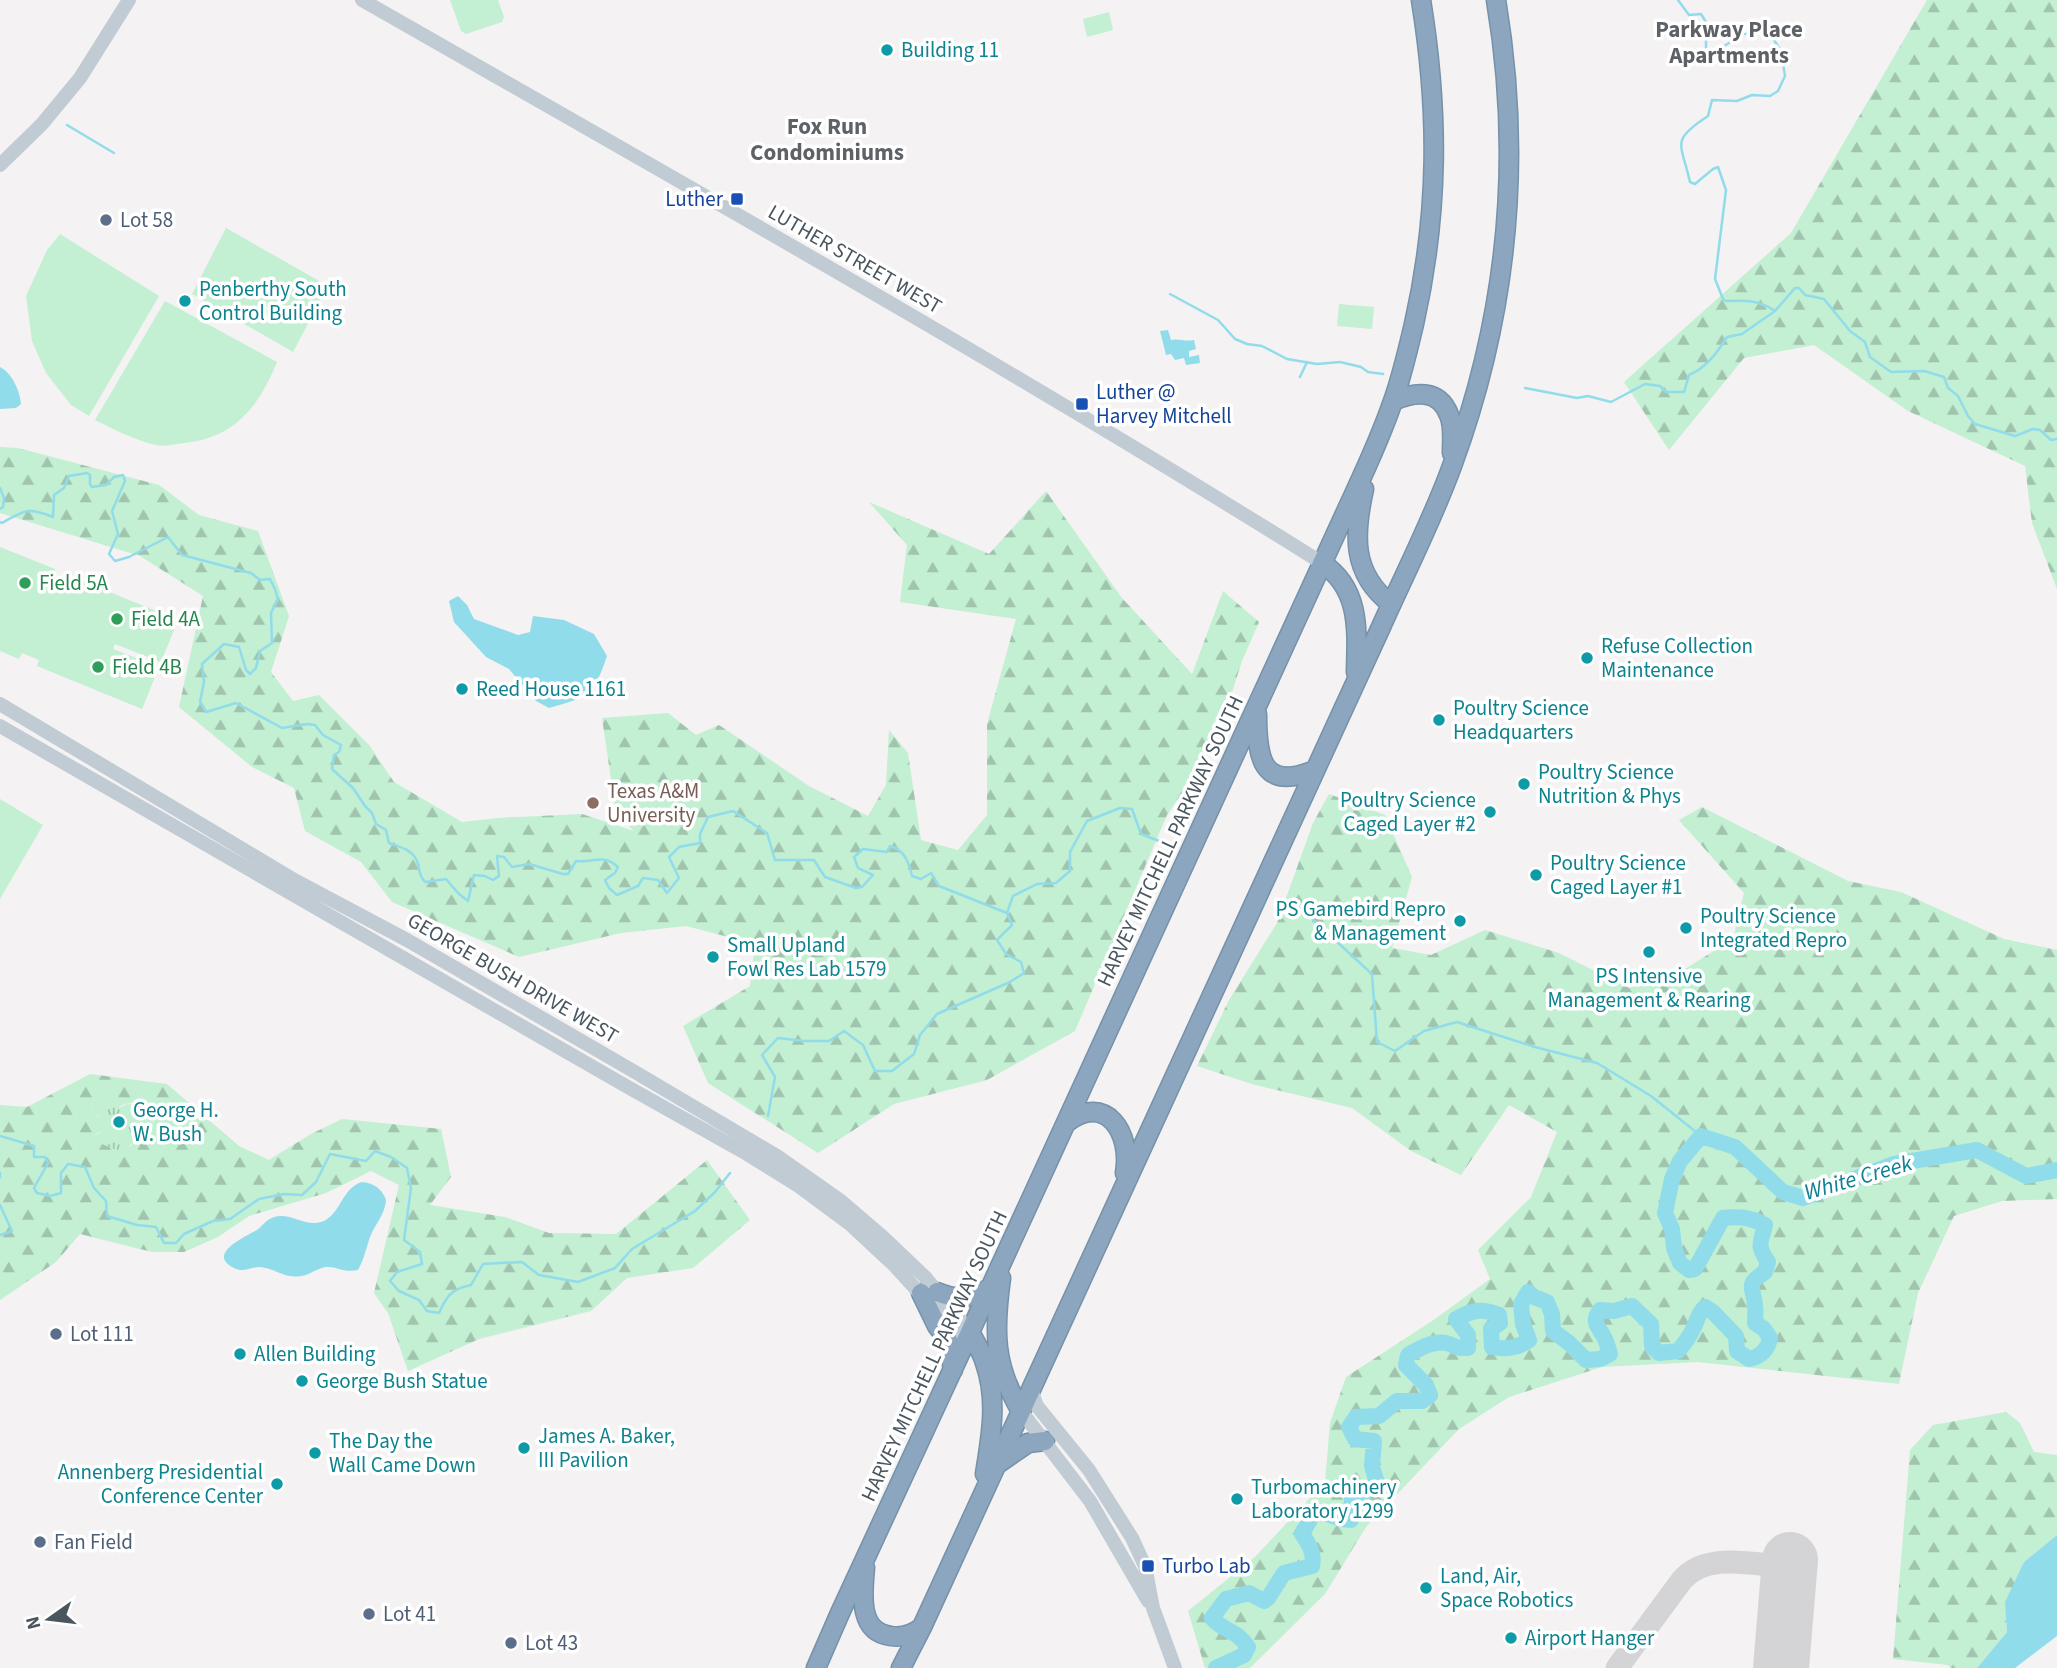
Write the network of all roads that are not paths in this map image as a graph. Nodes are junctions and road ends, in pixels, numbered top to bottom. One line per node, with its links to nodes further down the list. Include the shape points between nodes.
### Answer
1 (129, 0): 5 (main road, via 80,78)
2 (362, 0): 9 (main road, LUTHER STREET WEST, via 1116,436)
3 (1421, 0): 6 (highway, HARVEY MITCHELL PARKWAY SOUTH, via 1433,99 1432,209 1426,267)
4 (1496, 0): 8 (highway, via 1508,97 1507,230 1487,353)
5 (0, 165)
6 (1393, 401): 7 (highway, HARVEY MITCHELL PARKWAY SOUTH); 8 (highway, via 1420,393 1443,404 1451,427)
7 (1370, 458): 9 (highway, HARVEY MITCHELL PARKWAY SOUTH); 10 (highway, via 1356,535 1369,581)
8 (1452, 467): 10 (highway)
9 (1322, 563): 11 (highway, via 1338,576 1353,608); 13 (highway, HARVEY MITCHELL PARKWAY SOUTH)
10 (1391, 604): 11 (highway)
11 (1356, 679): 15 (highway)
12 (0, 704): 20 (main road, GEORGE BUSH DRIVE WEST, via 296,881 407,940 758,1144 869,1223 925,1277)
13 (1256, 707): 15 (highway, via 1258,750 1268,769 1285,777); 16 (highway, HARVEY MITCHELL PARKWAY SOUTH)
14 (0, 726): 20 (main road, GEORGE BUSH DRIVE WEST, via 747,1154 843,1219)
15 (1315, 770): 17 (highway)
16 (1066, 1123): 17 (highway, via 1093,1113 1120,1127 1128,1158); 18 (highway, HARVEY MITCHELL PARKWAY SOUTH)
17 (1122, 1191): 23 (highway)
18 (1003, 1260): 19 (highway, HARVEY MITCHELL PARKWAY SOUTH); 24 (highway, via 998,1355)
19 (990, 1288): 20 (highway, via 964,1298); 21 (highway, HARVEY MITCHELL PARKWAY SOUTH)
20 (929, 1293): 21 (main road, GEORGE BUSH DRIVE WEST); 22 (highway, via 937,1326 948,1340)
21 (967, 1340): 22 (highway, HARVEY MITCHELL PARKWAY SOUTH); 27 (highway, via 985,1360 992,1389 993,1421)
22 (953, 1370): 28 (highway, HARVEY MITCHELL PARKWAY SOUTH)
23 (1031, 1390): 24 (highway); 29 (main road, via 1037,1406 1089,1469 1132,1538 1145,1566)
24 (1021, 1411): 25 (main road); 26 (highway)
25 (1045, 1441): 26 (highway, via 1028,1443); 29 (main road, via 1090,1501)
26 (996, 1465): 27 (highway)
27 (982, 1495): 30 (highway)
28 (865, 1560): 30 (highway, via 863,1605 872,1627 895,1637); 31 (highway, HARVEY MITCHELL PARKWAY SOUTH)
29 (1153, 1608): 33 (main road)
30 (922, 1627): 32 (highway)
31 (816, 1668)
32 (901, 1668)
33 (1175, 1668)

